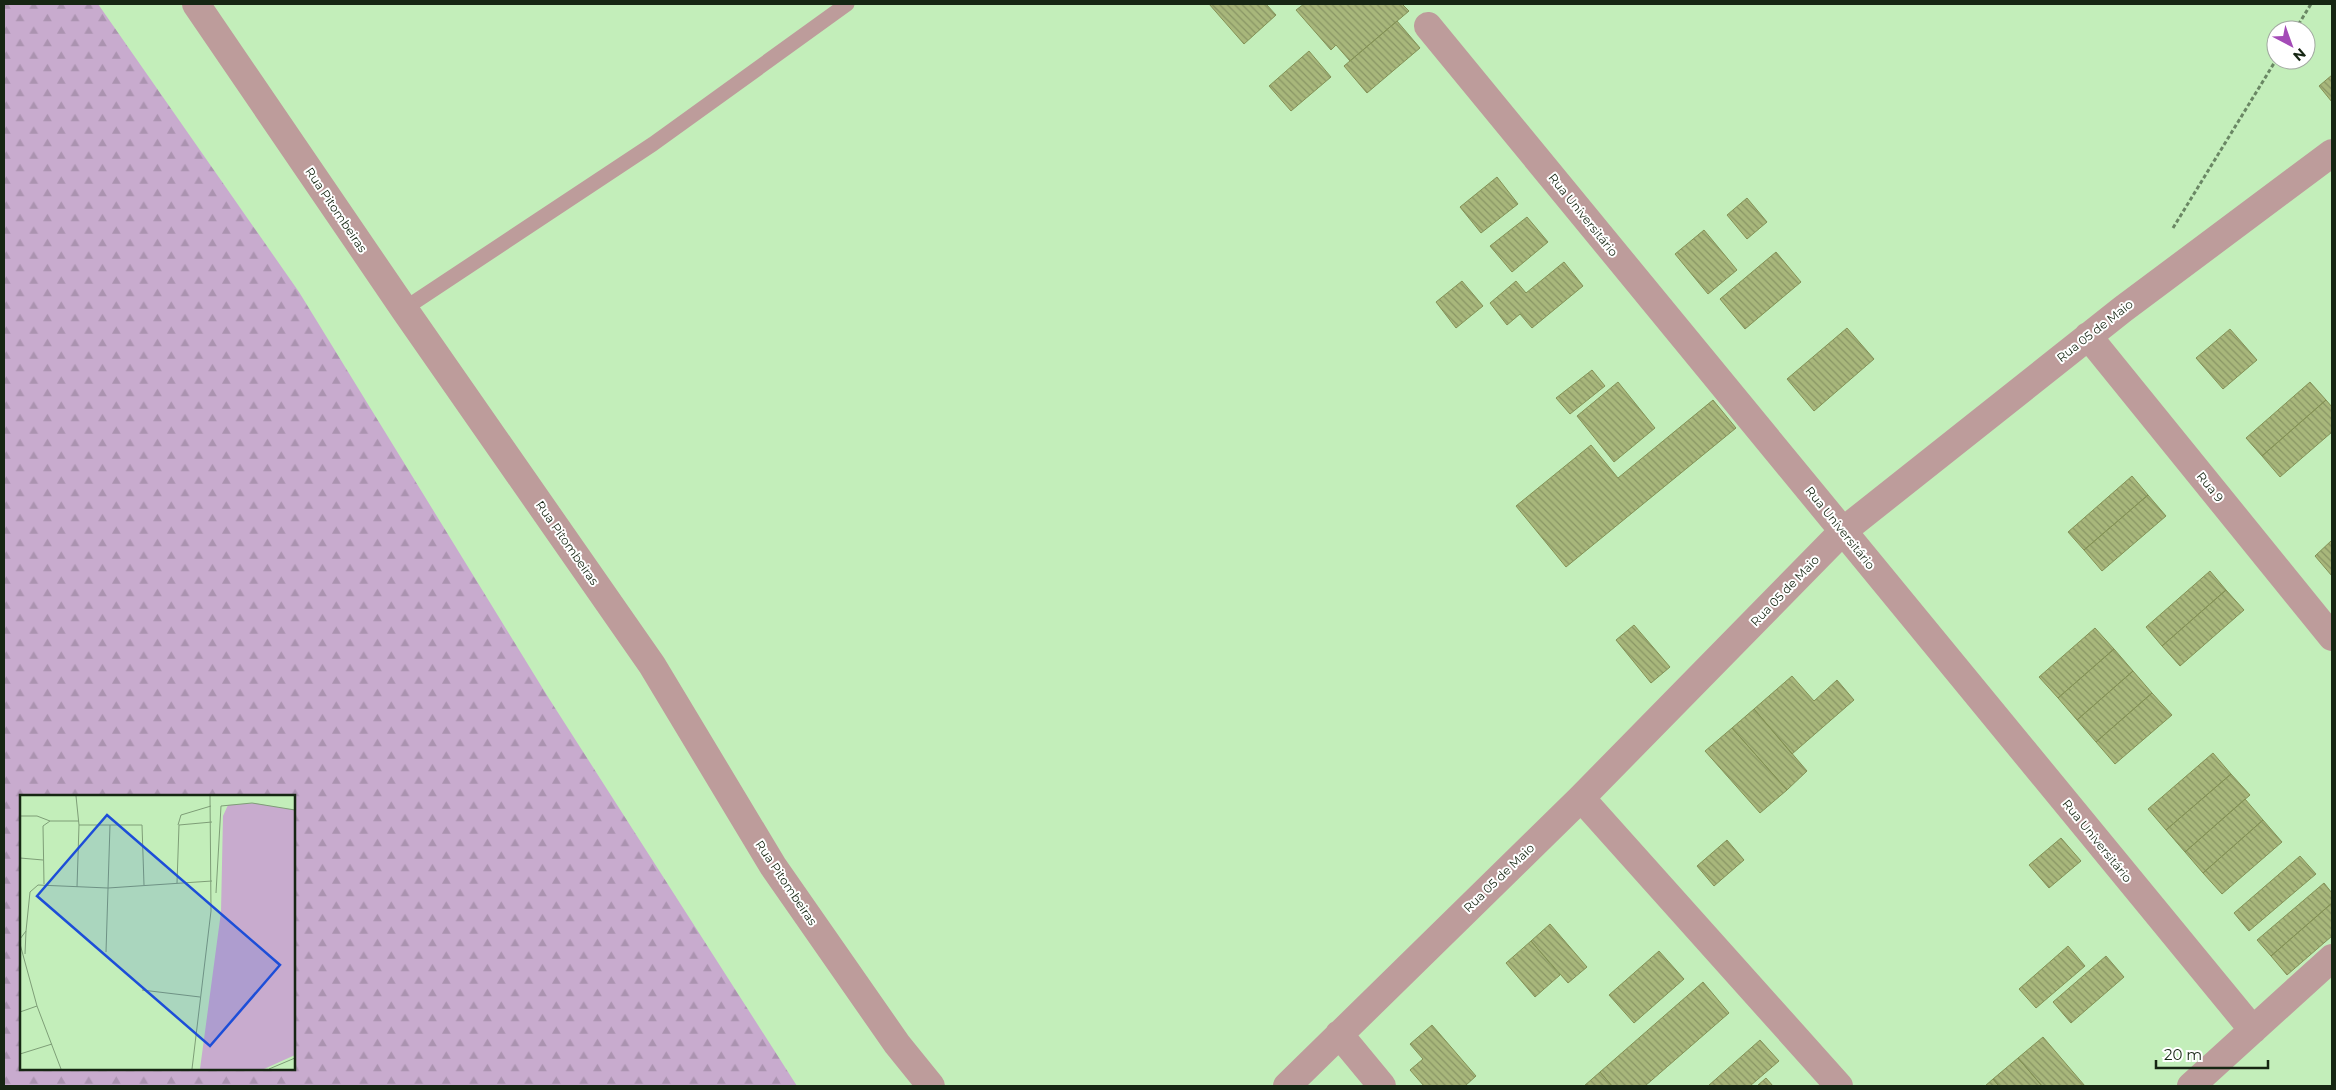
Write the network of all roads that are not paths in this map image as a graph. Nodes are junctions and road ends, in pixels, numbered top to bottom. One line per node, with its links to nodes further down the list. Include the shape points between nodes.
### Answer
1 (196, 4): 5 (street, Rua Pitombeiras)
2 (847, 4): 5 (lane, via 653,144)
3 (1428, 26): 7 (street, Rua Universitário)
4 (2332, 152): 6 (street, Rua 05 de Maio)
5 (404, 309): 13 (street, Rua Pitombeiras, via 652,665 773,866 897,1044)
6 (2088, 336): 7 (street, Rua 05 de Maio); 8 (street, Rua 9)
7 (1843, 531): 9 (street, Rua 05 de Maio); 11 (street, Rua Universitário)
8 (2332, 638)
9 (1581, 798): 12 (street, Rua 05 de Maio); 16 (street)
10 (2332, 958): 11 (street)
11 (2253, 1030): 17 (street)
12 (1339, 1034): 14 (street, Rua 05 de Maio); 15 (street)
13 (931, 1086)
14 (1287, 1086)
15 (1382, 1086)
16 (1839, 1086)
17 (2191, 1086)

